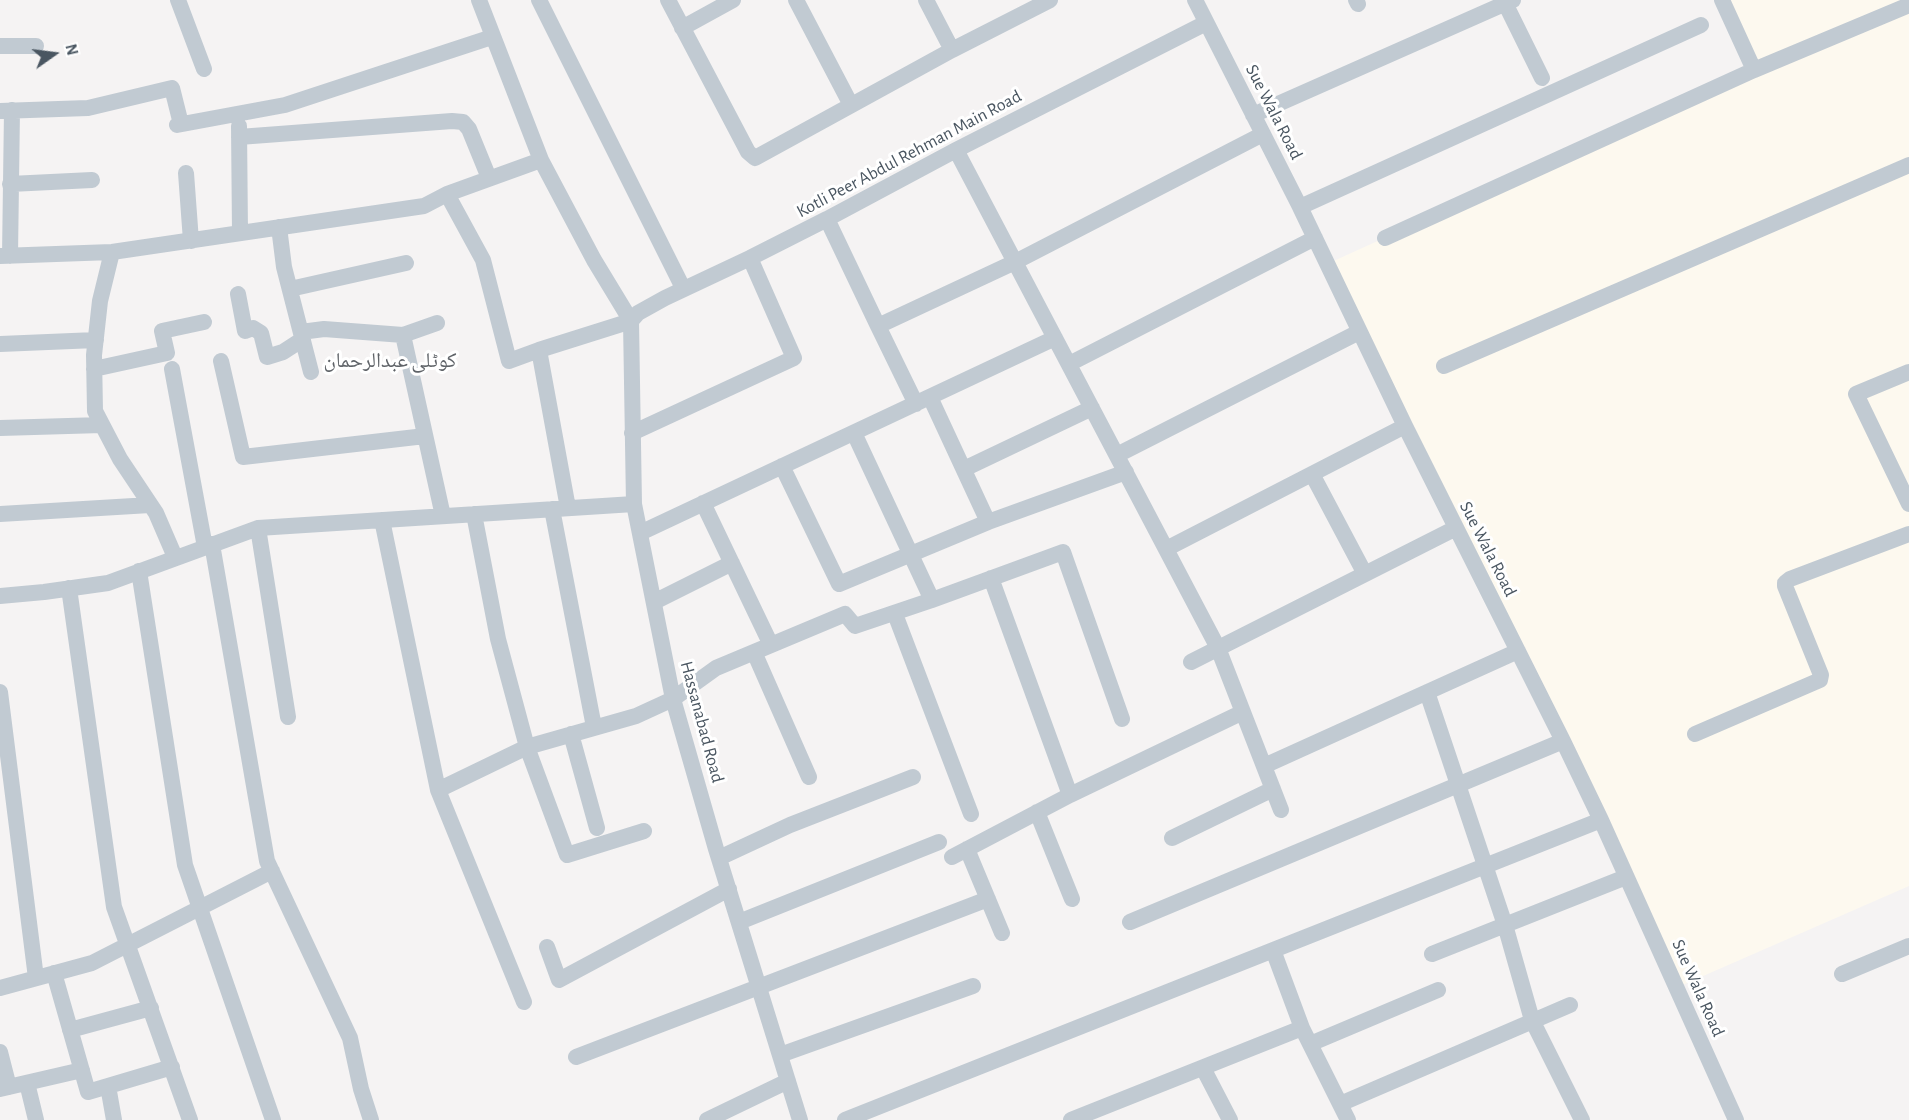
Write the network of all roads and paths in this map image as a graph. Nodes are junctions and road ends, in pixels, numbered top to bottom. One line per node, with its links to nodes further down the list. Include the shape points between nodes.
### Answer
1 (178, 0): 20 (street)
2 (479, 0): 16 (street)
3 (539, 0): 49 (street)
4 (668, 0): 15 (street)
5 (733, 0): 15 (street)
6 (796, 0): 23 (street)
7 (926, 0): 19 (street)
8 (1050, 0): 19 (street)
9 (1195, 0): 13 (street, Sue Wala Road)
10 (1722, 0): 21 (street)
11 (1509, 2): 22 (street); 26 (street)
12 (1908, 9): 21 (street)
13 (1206, 22): 26 (street, Sue Wala Road); 29 (street, Kotli Peer Abdul Rehman Main Road)
14 (1701, 25): 37 (street)
15 (682, 28): 23 (street, via 748,152 755,158)
16 (492, 37): 25 (street, via 285,105); 30 (street)
17 (0, 46): 18 (street)
18 (36, 46)
19 (952, 50): 23 (street)
20 (204, 69)
21 (1754, 70): 42 (street)
22 (1542, 78)
23 (851, 105)
24 (6, 111): 25 (street, via 88,108 172,88 179,125); 35 (street)
25 (239, 113): 28 (street)
26 (1253, 115): 27 (street, Sue Wala Road)
27 (1263, 134): 37 (street, Sue Wala Road); 47 (street)
28 (239, 136): 33 (street, via 463,122); 40 (street)
29 (956, 150): 38 (street, Kotli Peer Abdul Rehman Main Road); 47 (street)
30 (541, 160): 33 (street); 52 (street)
31 (1909, 165): 65 (street)
32 (186, 173): 43 (street)
33 (489, 178): 36 (street)
34 (92, 180): 35 (street)
35 (10, 184): 45 (street)
36 (447, 194): 39 (street, via 424,206); 62 (street, Kotli Peer Abdul Rehman Main Road, via 483,260 509,360)
37 (1300, 207): 41 (street, Sue Wala Road)
38 (827, 219): 46 (street, Kotli Peer Abdul Rehman Main Road); 55 (street)
39 (279, 227): 40 (street); 50 (street)
40 (240, 233): 43 (street)
41 (1315, 238): 56 (street, Sue Wala Road); 64 (street)
42 (1385, 238)
43 (191, 240): 44 (street)
44 (112, 252): 45 (street); 60 (street, via 100,301)
45 (5, 256)
46 (750, 258): 49 (street, Kotli Peer Abdul Rehman Main Road); 75 (street, via 794,358)
47 (1015, 262): 55 (street); 59 (street)
48 (406, 263): 50 (street)
49 (683, 288): 52 (street, Kotli Peer Abdul Rehman Main Road, via 638,313)
50 (290, 289): 57 (street)
51 (238, 294): 57 (street, via 245,331 253,328 261,333 267,357 283,352)
52 (631, 321): 62 (street, Kotli Peer Abdul Rehman Main Road); 75 (street, Hassanabad Road)
53 (204, 322): 66 (street, via 162,331 167,353)
54 (436, 323): 58 (street)
55 (878, 326): 70 (street)
56 (1359, 332): 73 (street, Sue Wala Road); 78 (street)
57 (302, 335): 58 (street, via 324,329); 68 (street)
58 (403, 335): 77 (street)
59 (1056, 338): 64 (street); 70 (street)
60 (96, 340): 61 (street); 66 (street)
61 (0, 344)
62 (539, 350): 87 (street)
63 (221, 361): 77 (street, via 243,457)
64 (1069, 364): 71 (street)
65 (1444, 366)
66 (94, 369): 72 (street, via 95,411)
67 (172, 369): 97 (street)
68 (311, 372)
69 (1909, 372): 85 (street, via 1856,394)
70 (923, 400): 76 (street); 80 (street)
71 (1092, 408): 78 (street); 80 (street)
72 (102, 425): 74 (street); 86 (street)
73 (1405, 426): 82 (street); 94 (street, Sue Wala Road)
74 (0, 428)
75 (632, 433): 84 (street, Hassanabad Road)
76 (854, 433): 79 (street); 99 (street)
77 (425, 436): 90 (street)
78 (1116, 454): 81 (street)
79 (782, 466): 83 (street); 99 (street, via 838,584)
80 (964, 469): 92 (street)
81 (1126, 472): 92 (street); 98 (street)
82 (1312, 474): 98 (street); 103 (street)
83 (703, 503): 95 (street); 101 (street)
84 (634, 504): 87 (street); 95 (street, Hassanabad Road)
85 (1909, 504)
86 (150, 505): 88 (street); 100 (street)
87 (560, 509): 89 (street); 121 (street)
88 (0, 514)
89 (474, 514): 90 (street); 125 (street, via 498,639)
90 (443, 516): 91 (street)
91 (382, 520): 93 (street); 131 (street)
92 (988, 522): 99 (street)
93 (258, 528): 97 (street); 119 (street)
94 (1456, 528): 103 (street); 112 (street, Sue Wala Road)
95 (640, 533): 108 (street, Hassanabad Road)
96 (1909, 534): 123 (street, via 1785,583 1820,680)
97 (209, 546): 100 (street); 143 (street, via 267,861)
98 (1166, 549): 111 (street)
99 (910, 554): 107 (street)
100 (175, 557): 102 (street)
101 (732, 563): 108 (street); 110 (street)
102 (140, 571): 105 (street, via 108,582); 148 (street, via 185,865)
103 (1365, 574): 111 (street)
104 (991, 578): 107 (street); 120 (street, via 1063,552); 132 (street)
105 (69, 588): 106 (street); 153 (street, via 114,907)
106 (0, 596)
107 (932, 600): 109 (street)
108 (654, 602): 117 (street, Hassanabad Road)
109 (895, 614): 110 (street, via 855,626 845,614); 135 (street)
110 (771, 645): 113 (street)
111 (1218, 648): 114 (street); 118 (street)
112 (1518, 651): 116 (street); 124 (street, Sue Wala Road)
113 (754, 652): 117 (street, via 716,668); 127 (street)
114 (1191, 662)
115 (0, 692): 160 (street)
116 (1427, 692): 126 (street); 129 (street)
117 (673, 699): 121 (street, via 636,716); 141 (street, Hassanabad Road)
118 (1243, 712): 126 (street); 132 (street)
119 (288, 717)
120 (1122, 719)
121 (594, 727): 122 (street)
122 (571, 734): 125 (street); 137 (street)
123 (1695, 734)
124 (1563, 741): 129 (street); 136 (street, Sue Wala Road)
125 (527, 747): 131 (street); 138 (street, via 567,855)
126 (1264, 766): 130 (street)
127 (809, 777)
128 (913, 777): 141 (street, via 790,825)
129 (1457, 786): 142 (street); 150 (street)
130 (1273, 789): 133 (street); 139 (street)
131 (438, 790): 165 (street)
132 (1070, 795): 134 (street)
133 (1281, 810)
134 (1037, 812): 146 (street, via 960,853); 147 (street)
135 (971, 814)
136 (1601, 820): 142 (street); 144 (street, Sue Wala Road)
137 (597, 828)
138 (644, 831)
139 (1172, 838)
140 (939, 842): 149 (street)
141 (719, 858): 145 (street, Hassanabad Road)
142 (1485, 866): 151 (street); 156 (street)
143 (272, 871): 148 (street); 187 (street, via 350,1038)
144 (1626, 877): 151 (street); 195 (street, Sue Wala Road)
145 (729, 889): 149 (street, Hassanabad Road); 155 (street, via 558,980)
146 (988, 899): 152 (street); 161 (street)
147 (1072, 899)
148 (200, 907): 153 (street); 186 (street)
149 (739, 922): 161 (street, Hassanabad Road)
150 (1130, 922)
151 (1505, 925): 157 (street); 168 (street)
152 (1002, 933)
153 (128, 943): 158 (street, via 92,963); 167 (street)
154 (1909, 946): 159 (street)
155 (547, 947)
156 (1273, 950): 169 (street); 190 (street)
157 (1432, 954)
158 (54, 973): 160 (street); 170 (street)
159 (1842, 974)
160 (36, 978): 163 (street)
161 (758, 985): 173 (street, Hassanabad Road); 174 (street)
162 (973, 986): 173 (street)
163 (0, 988)
164 (1438, 990): 171 (street)
165 (524, 1002)
166 (1570, 1005): 168 (street)
167 (151, 1008): 170 (street); 175 (street)
168 (1532, 1020): 182 (street); 194 (street)
169 (1302, 1028): 171 (street); 176 (street)
170 (70, 1030): 177 (street)
171 (1310, 1044): 182 (street)
172 (0, 1052): 181 (street)
173 (780, 1055): 178 (street, Hassanabad Road)
174 (576, 1057)
175 (172, 1067): 180 (street); 185 (street)
176 (1203, 1068): 191 (street); 192 (street)
177 (82, 1070): 179 (street); 180 (street, via 88,1092)
178 (788, 1082): 188 (street); 189 (street, Hassanabad Road)
179 (27, 1083): 181 (street); 183 (street)
180 (108, 1086): 184 (street)
181 (4, 1088)
182 (1340, 1104): 193 (street)
183 (36, 1120)
184 (114, 1120)
185 (190, 1120)
186 (273, 1120)
187 (371, 1120)
188 (707, 1120)
189 (800, 1120)
190 (845, 1120)
191 (1071, 1120)
192 (1230, 1120)
193 (1348, 1120)
194 (1582, 1120)
195 (1736, 1120)

